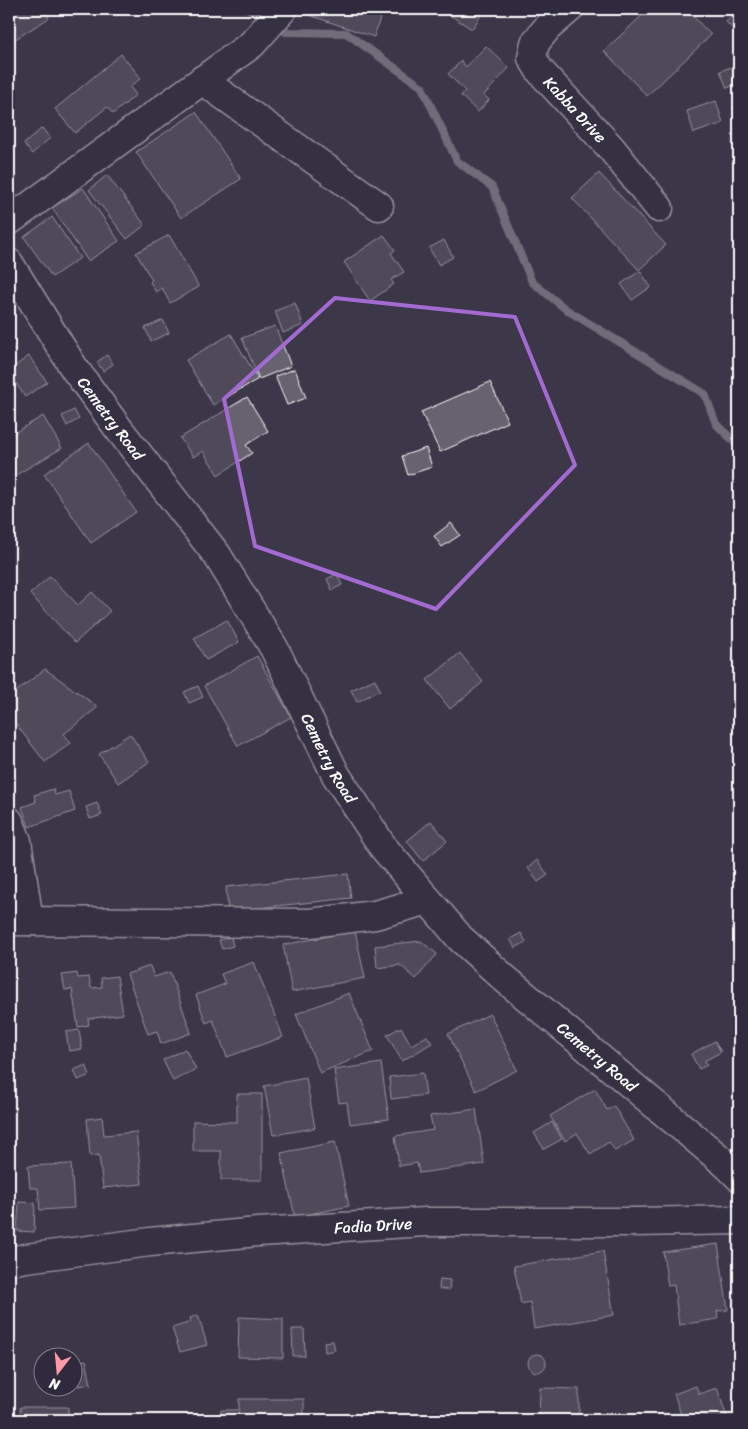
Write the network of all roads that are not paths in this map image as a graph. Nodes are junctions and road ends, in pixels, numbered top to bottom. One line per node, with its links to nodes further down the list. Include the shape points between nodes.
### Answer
1 (569, 9): 5 (street, Kabba Drive, via 535,43 532,58)
2 (280, 11): 3 (street, via 252,44)
3 (202, 80): 4 (street); 6 (street)
4 (379, 206)
5 (659, 208)
6 (9, 221)
7 (9, 262): 9 (street, Cemetry Road, via 74,368 217,555 274,648 336,775 383,847)
8 (9, 821): 10 (street, via 17,841)
9 (428, 900): 10 (street, via 374,915 310,923); 11 (street, Cemetry Road, via 460,938 504,978)
10 (19, 921)
11 (739, 1177)
12 (739, 1220): 13 (street, Fadia Drive, via 426,1222 169,1240)
13 (9, 1261)

